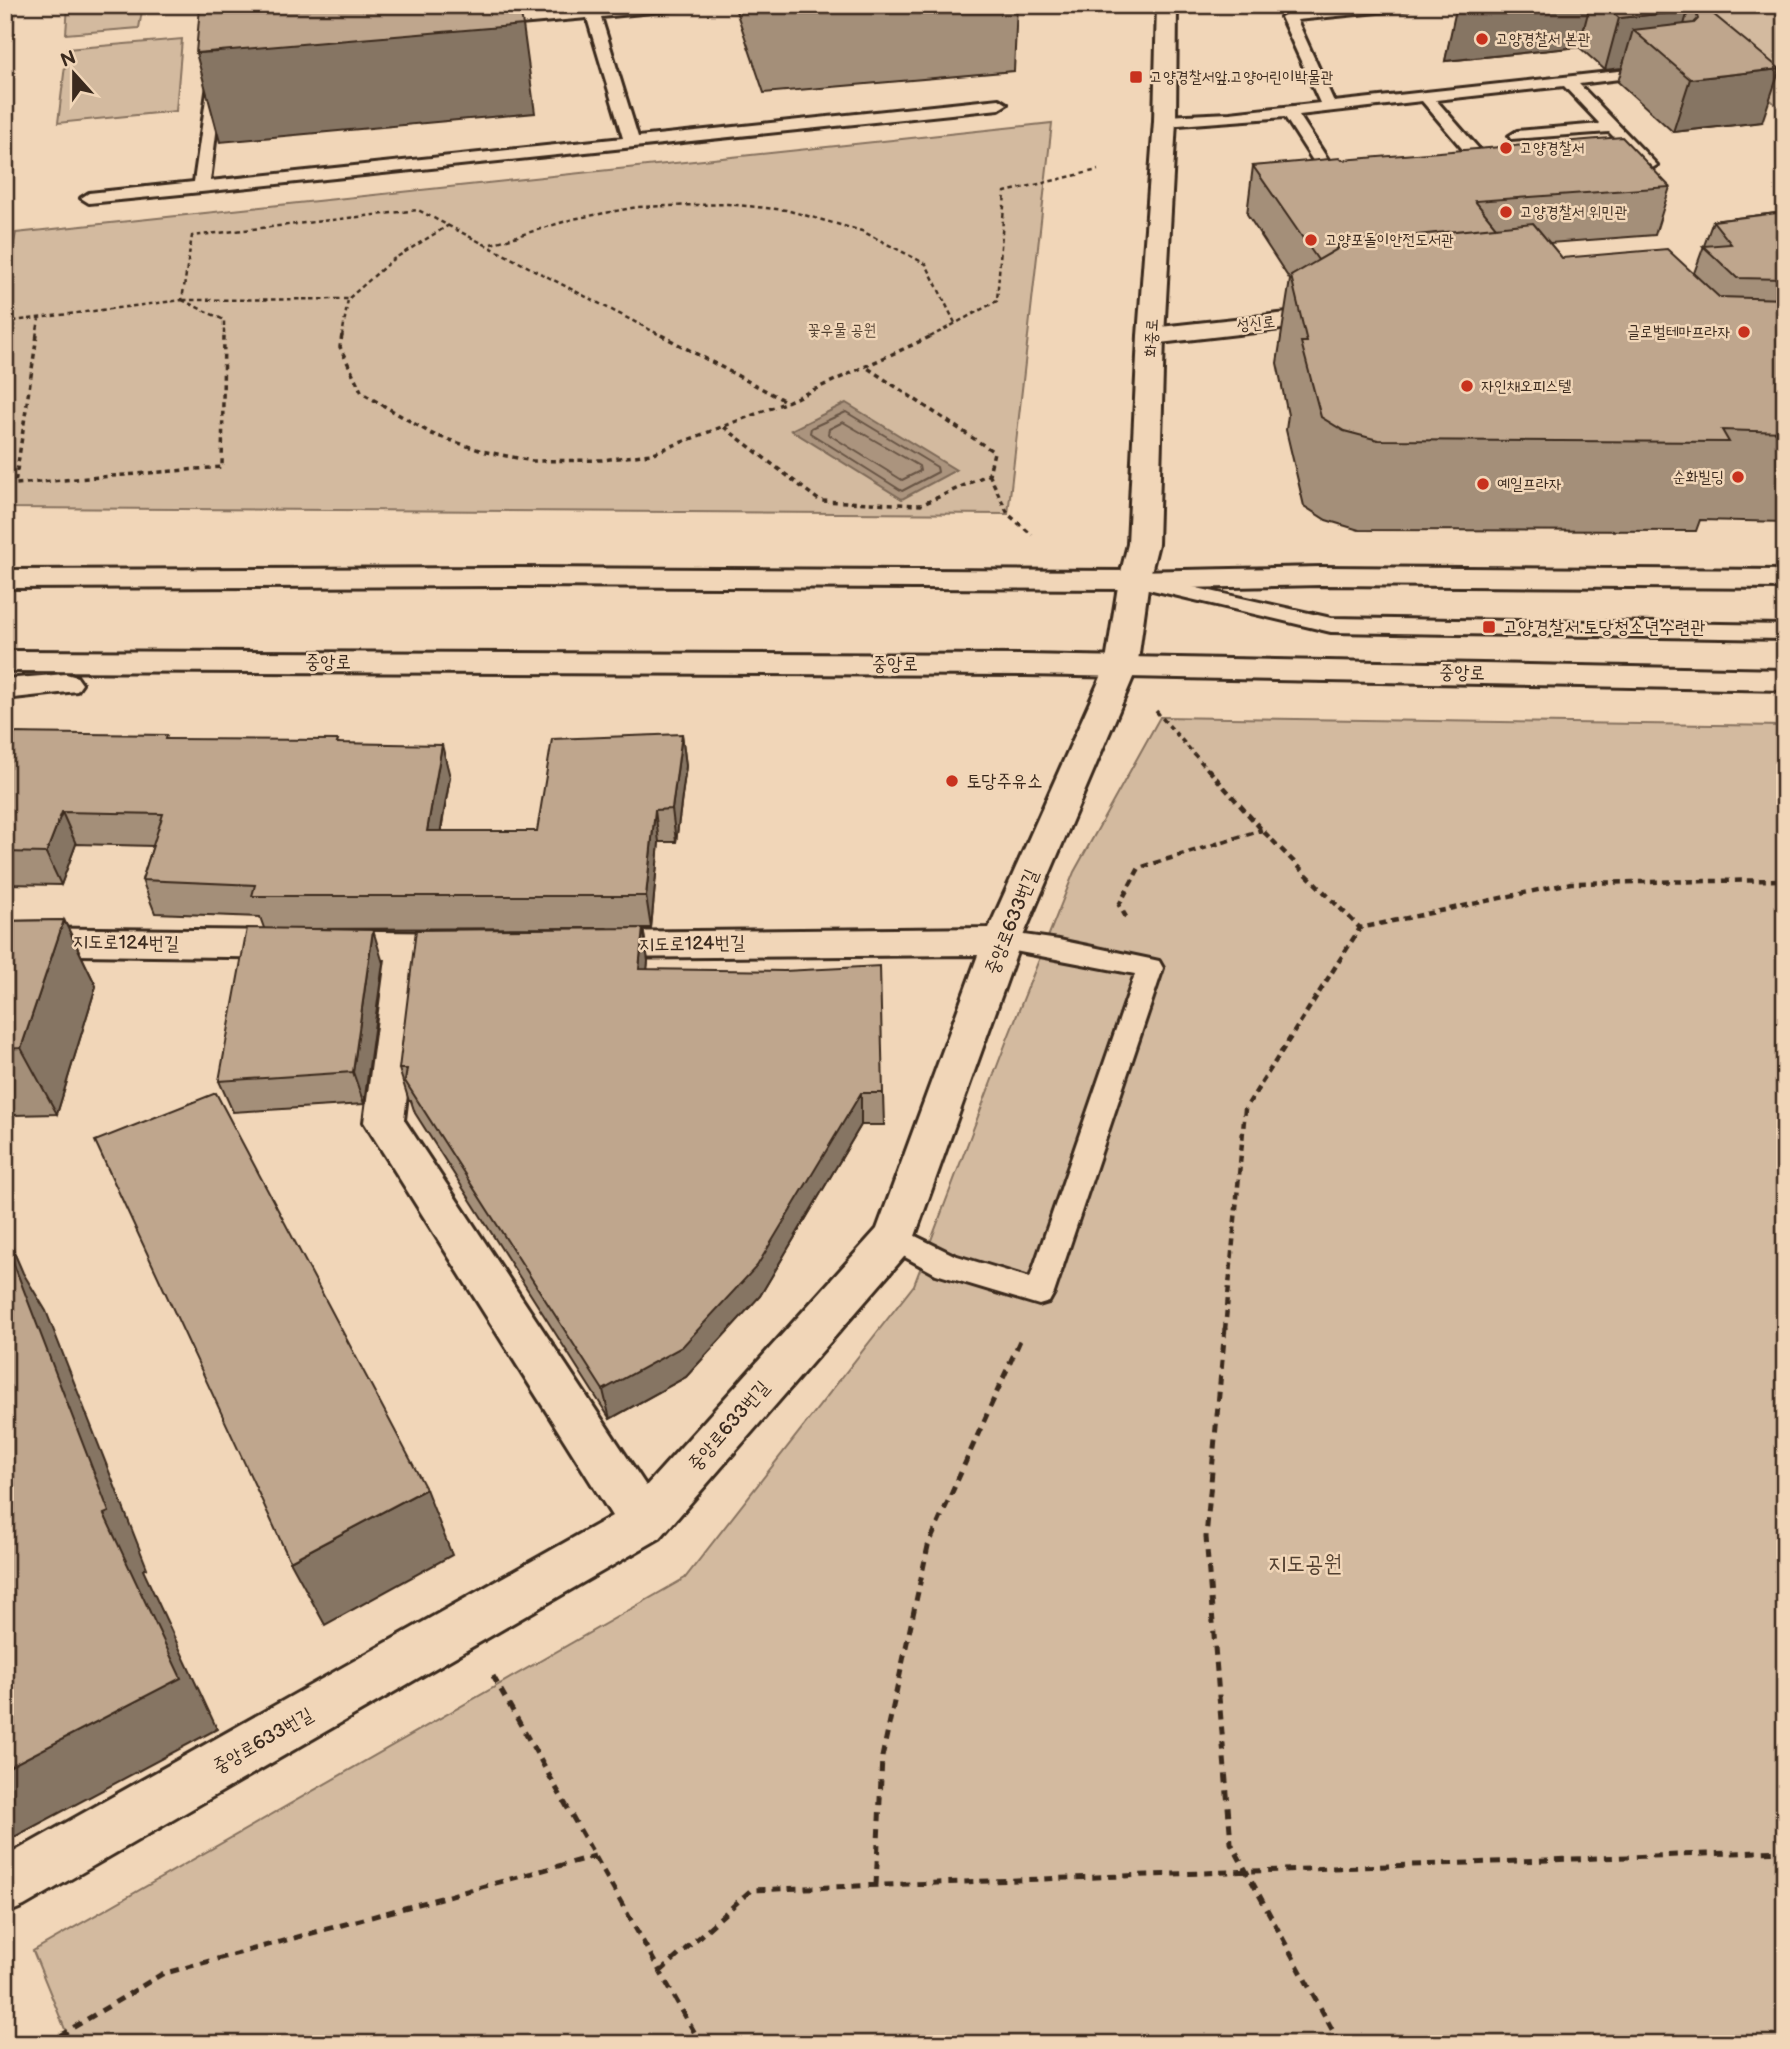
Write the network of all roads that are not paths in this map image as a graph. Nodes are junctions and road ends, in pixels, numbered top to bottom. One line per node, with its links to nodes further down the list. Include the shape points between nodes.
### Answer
1 (684, 5): 4 (lane)
2 (1167, 5): 13 (main road, 화중로)
3 (1408, 5): 11 (lane, via 1288,17)
4 (592, 10): 5 (lane); 16 (lane)
5 (468, 25)
6 (217, 60): 19 (lane, via 222,86)
7 (1672, 69): 8 (lane)
8 (1568, 81): 9 (lane); 14 (lane)
9 (1425, 96): 11 (lane); 18 (lane, via 1496,178)
10 (999, 104): 16 (lane)
11 (1329, 107): 12 (lane)
12 (1289, 111): 13 (lane); 20 (lane, via 1338,189)
13 (1166, 121): 23 (main road, 화중로)
14 (1613, 127): 15 (lane); 17 (lane, via 1649,165)
15 (1517, 136)
16 (632, 142): 19 (lane)
17 (1596, 169)
18 (1470, 180)
19 (201, 187): 21 (lane)
20 (1351, 188)
21 (89, 198)
22 (1354, 314): 23 (main road, 성신로)
23 (1152, 336): 28 (main road, 화중로, via 1143,544)
24 (5, 555): 25 (main road)
25 (513, 577): 26 (main road); 28 (main road)
26 (5, 579)
27 (1785, 579): 28 (main road, via 1321,576)
28 (1134, 580): 29 (lane, via 1331,625); 32 (main road, 화중로)
29 (1785, 632)
30 (5, 661): 31 (main road, 중앙로)
31 (350, 662): 32 (main road, 중앙로); 34 (main road)
32 (1121, 668): 33 (main road, 중앙로); 36 (main road, 중앙로633번길)
33 (1777, 679)
34 (5, 689)
35 (5, 941): 39 (main road, 지도로124번길)
36 (1002, 941): 38 (main road, 지도로124번길); 40 (main road, 중앙로633번길); 40 (lane, via 1150,968 1039,1293 946,1265)
37 (503, 946): 39 (main road, 지도로124번길)
38 (558, 946)
39 (406, 947): 41 (main road, via 384,1122)
40 (895, 1238): 41 (main road, 중앙로633번길)
41 (643, 1523): 42 (main road, 중앙로633번길)
42 (5, 1887)

